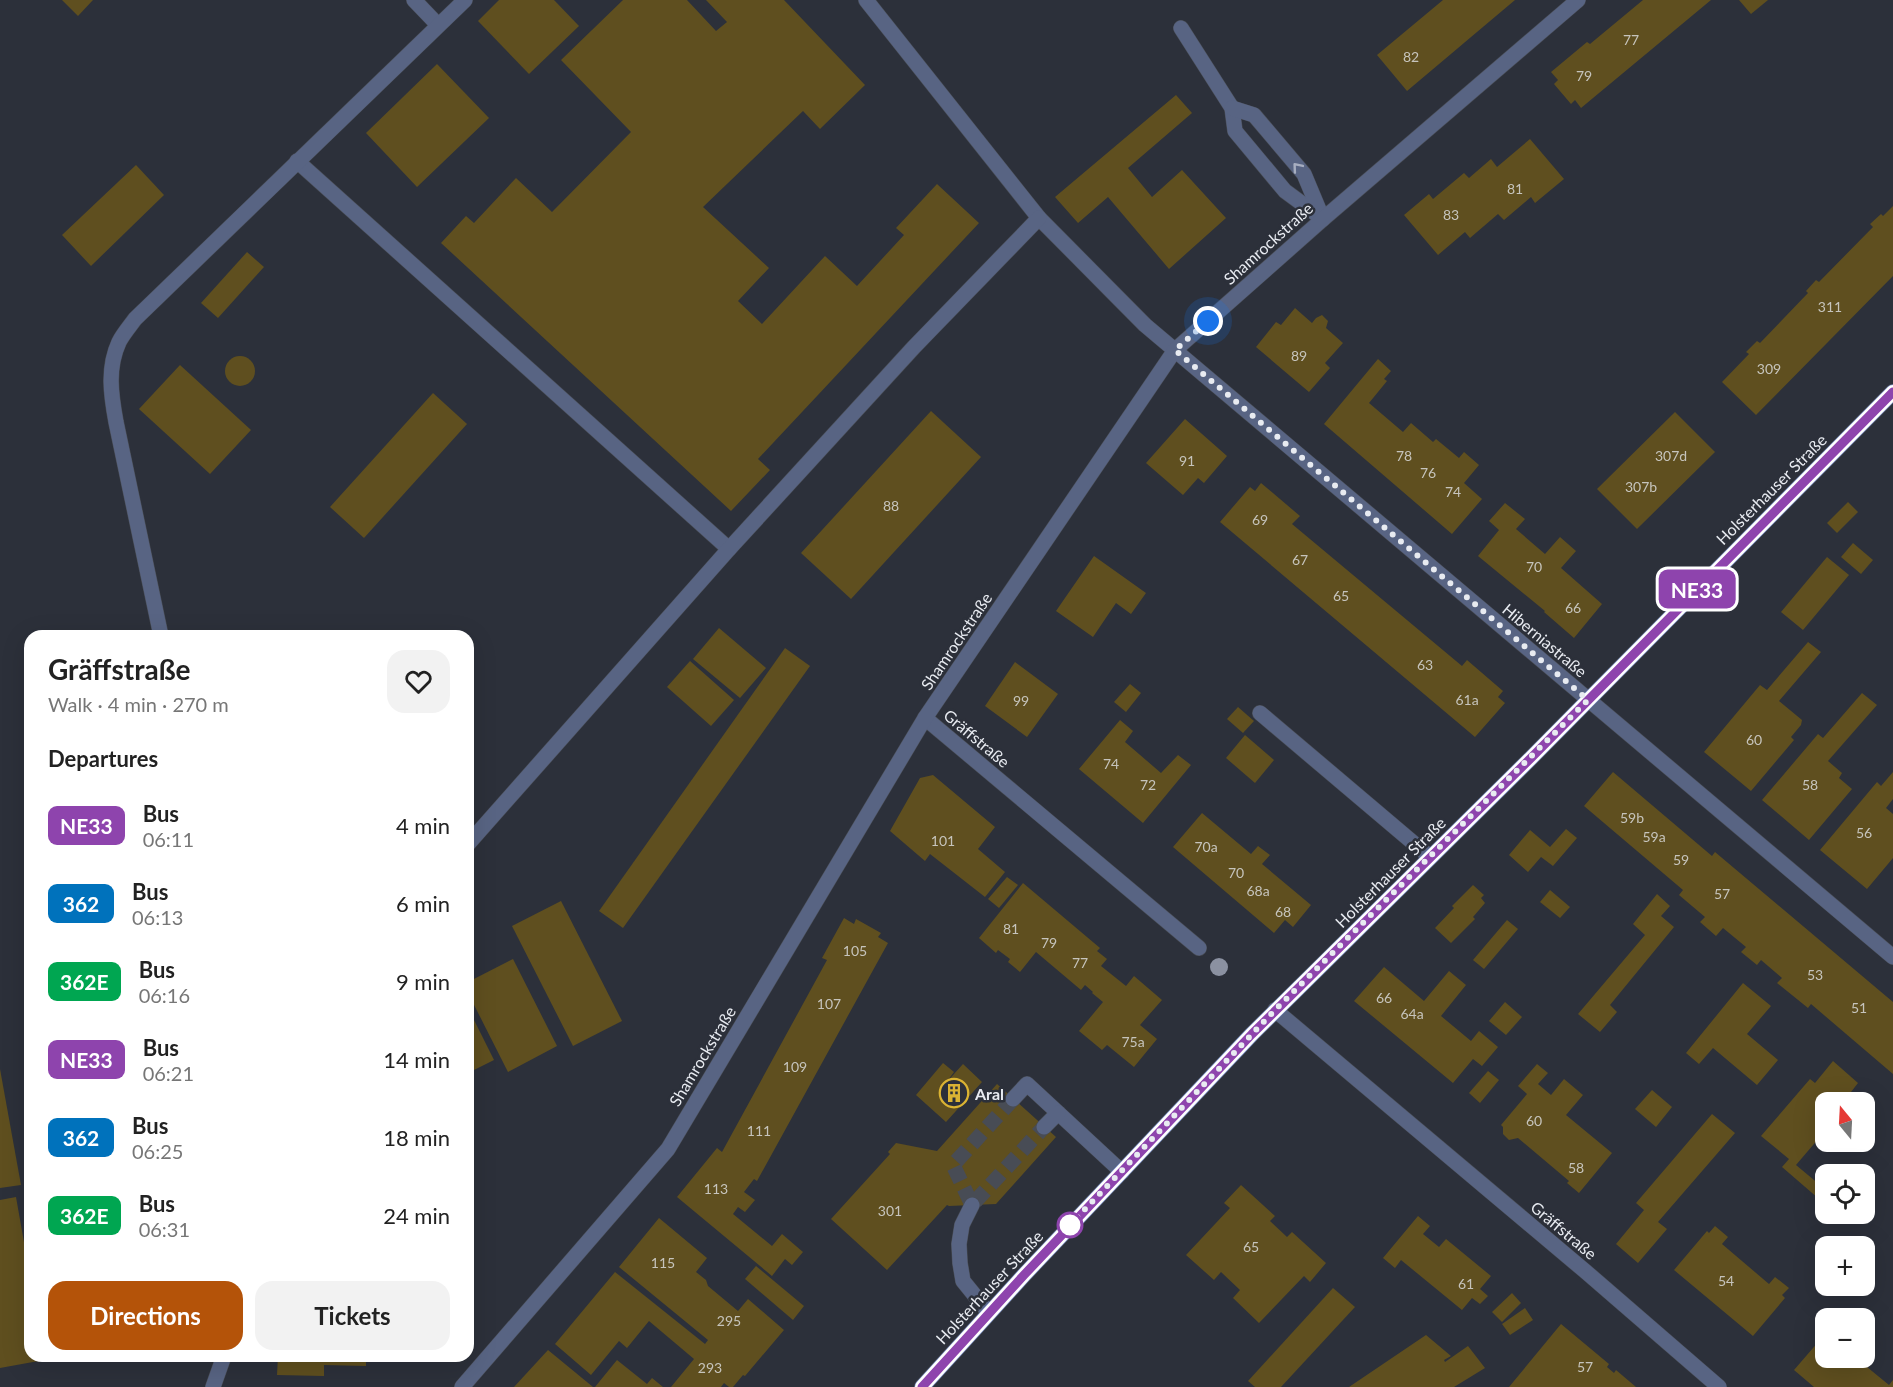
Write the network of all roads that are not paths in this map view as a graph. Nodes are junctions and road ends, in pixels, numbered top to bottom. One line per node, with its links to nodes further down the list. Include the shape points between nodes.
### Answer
1 (414, 0): 5 (street)
2 (465, 0): 5 (street)
3 (866, 0): 9 (street, Hiberniastraße)
4 (1578, 0): 10 (street, Shamrockstraße)
5 (438, 25): 8 (street)
6 (1181, 28): 7 (street)
7 (1232, 108): 10 (street, via 1235,131 1285,191); 10 (street, one-way to 7, via 1304,174 1254,115)
8 (297, 161): 13 (street); 14 (street, via 135,319 119,342 111,367 116,422)
9 (1039, 218): 11 (street, Hiberniastraße); 13 (street, via 914,347)
10 (1323, 219): 11 (street, Shamrockstraße)
11 (1175, 350): 15 (street, Hiberniastraße); 17 (street, Shamrockstraße)
12 (1893, 392): 15 (main road, Holsterhauser Straße)
13 (729, 549): 18 (street)
14 (160, 630)
15 (1588, 700): 19 (main road, Holsterhauser Straße); 21 (street, Hiberniastraße)
16 (1260, 713): 19 (street)
17 (925, 718): 20 (street, Gräffstraße); 31 (street, Shamrockstraße, via 668,1149)
18 (474, 837)
19 (1430, 857): 22 (main road, Holsterhauser Straße)
20 (1199, 948)
21 (1893, 957)
22 (1275, 1010): 26 (main road, Holsterhauser Straße); 33 (street, Gräffstraße)
23 (1013, 1099): 24 (street, via 1027,1084)
24 (1058, 1113): 25 (street); 26 (street)
25 (1044, 1127)
26 (1122, 1172): 28 (main road, Holsterhauser Straße)
27 (972, 1205): 28 (street, via 962,1225 960,1263 963,1281)
28 (988, 1313): 32 (main road, Holsterhauser Straße)
29 (222, 1362): 30 (street)
30 (213, 1387)
31 (462, 1387)
32 (922, 1387)
33 (1719, 1387)

